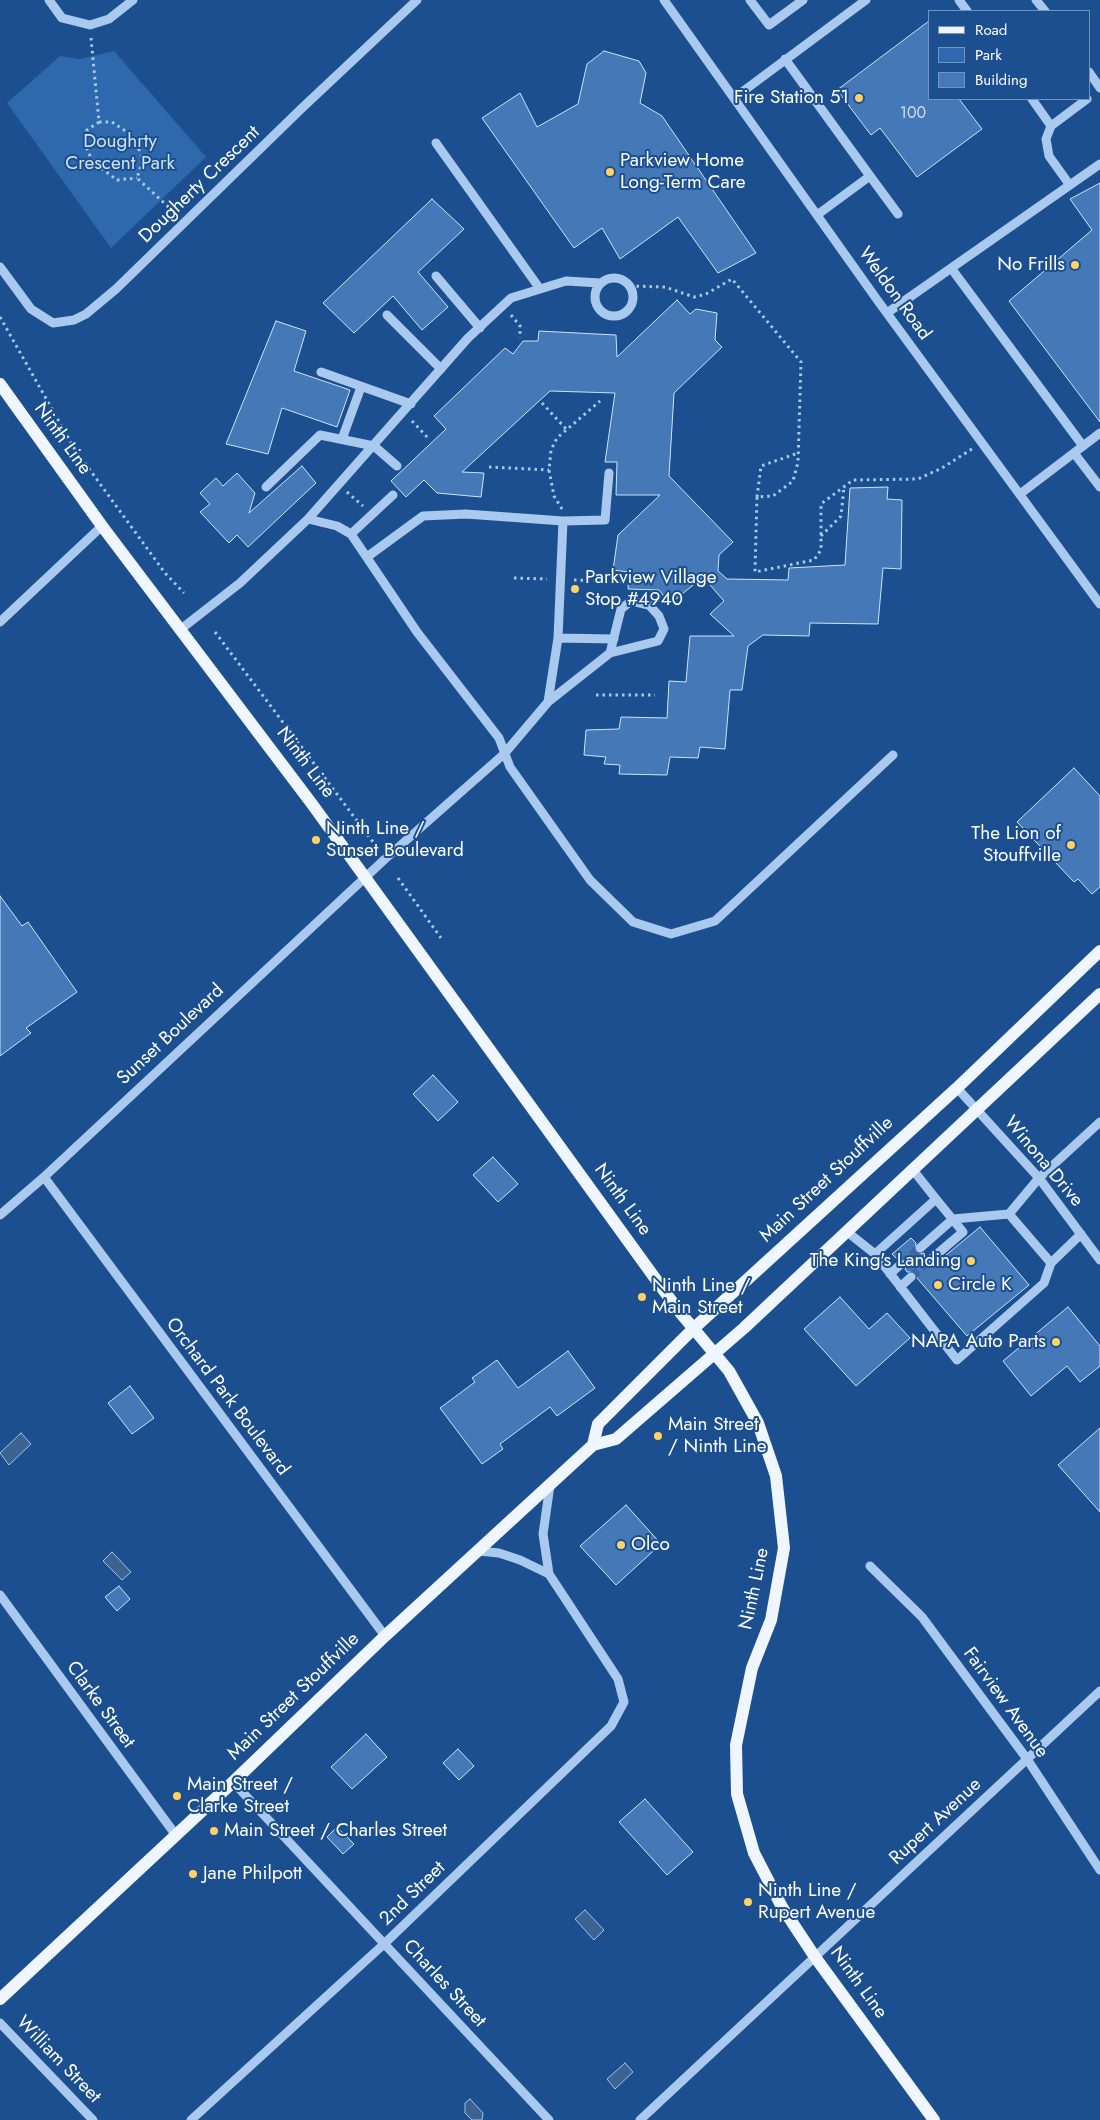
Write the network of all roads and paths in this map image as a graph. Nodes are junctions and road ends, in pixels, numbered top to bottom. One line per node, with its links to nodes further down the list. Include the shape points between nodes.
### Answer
1 (50, 0): 8 (street, via 62,18)
2 (133, 0): 8 (street, via 109,19)
3 (417, 0): 25 (street, Dougherty Crescent)
4 (664, 0): 13 (street, Weldon Road)
5 (750, 0): 6 (street, via 769,25)
6 (803, 0)
7 (866, 0): 9 (street)
8 (90, 25): 16 (path)
9 (785, 60): 13 (street); 20 (street)
10 (1090, 73): 11 (street)
11 (1100, 88): 12 (street)
12 (1090, 96)
13 (734, 98): 23 (street, Weldon Road)
14 (1033, 100): 17 (street)
15 (1085, 100): 17 (street)
16 (99, 122): 21 (path, via 112,122 133,136 143,159); 21 (path, via 87,130 86,147 93,162 117,180)
17 (1052, 126): 22 (street, via 1046,139 1047,150)
18 (436, 142): 31 (street)
19 (1100, 164): 22 (street)
20 (870, 176): 23 (street); 24 (street)
21 (137, 178): 25 (path)
22 (1069, 184): 27 (street)
23 (817, 214): 33 (street, Weldon Road)
24 (898, 214)
25 (184, 222): 26 (street, Dougherty Crescent, via 116,289 74,320 53,323 31,310)
26 (0, 267)
27 (951, 268): 33 (street); 52 (street)
28 (436, 276): 36 (street)
29 (600, 283): 30 (street, via 618,278); 30 (street, via 594,301 607,316 626,313 633,302); 31 (street, via 566,281)
30 (630, 286): 53 (path, via 665,286 694,296 706,294 732,279 801,362)
31 (540, 289): 32 (street, via 511,298)
32 (503, 305): 36 (street); 37 (path, via 520,326)
33 (887, 313): 50 (street, Weldon Road)
34 (387, 315): 38 (street)
35 (0, 317): 73 (path, via 74,448 165,573)
36 (480, 328): 38 (street)
37 (520, 338)
38 (442, 369): 44 (street)
39 (321, 372): 41 (street)
40 (0, 384): 69 (main road, Ninth Line)
41 (361, 387): 44 (street); 49 (street)
42 (600, 401): 46 (path)
43 (542, 403): 46 (path)
44 (411, 404): 45 (street)
45 (404, 412): 48 (path); 51 (street)
46 (567, 430): 57 (path, via 557,438 551,450)
47 (1100, 433): 52 (street)
48 (429, 439)
49 (342, 440): 51 (street); 60 (street, via 320,435)
50 (982, 443): 61 (path, via 918,479 852,480); 63 (street, Weldon Road)
51 (374, 446): 55 (street); 59 (street)
52 (1083, 446): 54 (street)
53 (798, 453): 65 (path, via 793,480 772,496); 65 (path, via 761,466)
54 (1074, 453): 62 (street); 63 (street)
55 (396, 466)
56 (489, 467): 57 (path)
57 (549, 470): 68 (path, via 554,496 564,511)
58 (609, 473): 68 (street, via 605,520)
59 (339, 484): 66 (path); 67 (street)
60 (266, 487)
61 (844, 487): 71 (path, via 841,516); 71 (path, via 821,504)
62 (1100, 487)
63 (1020, 494): 74 (street, Weldon Road)
64 (392, 495): 66 (street)
65 (757, 497): 71 (path, via 754,572 814,560 820,550)
66 (373, 514): 70 (street)
67 (308, 519): 70 (street, via 337,526); 76 (street, via 240,583)
68 (563, 521): 72 (street, via 466,514 423,516); 78 (street)
69 (102, 526): 75 (street); 76 (main road, Ninth Line)
70 (351, 534): 72 (street)
71 (821, 536)
72 (367, 557): 84 (street, via 418,632 498,738)
73 (184, 593)
74 (1100, 604)
75 (0, 622)
76 (181, 629): 87 (main road, Ninth Line)
77 (215, 632): 86 (path)
78 (558, 638): 79 (street); 83 (street)
79 (614, 639): 80 (street); 80 (street, via 621,609 631,601 649,605 659,616 664,630 658,641)
80 (610, 653): 83 (street, Sunset Boulevard)
81 (596, 695): 82 (path)
82 (655, 695)
83 (548, 702): 84 (street, Sunset Boulevard)
84 (504, 754): 85 (street, via 590,880 633,922 671,934 715,921); 87 (street, Sunset Boulevard)
85 (893, 755)
86 (373, 842)
87 (365, 878): 96 (street, Sunset Boulevard); 113 (main road, Ninth Line)
88 (398, 878): 89 (path)
89 (441, 938)
90 (1100, 951): 92 (main road, Main Street Stouffville)
91 (1100, 994): 93 (main road, Main Street Stouffville)
92 (957, 1088): 93 (street, Winona Drive); 113 (main road, Main Street Stouffville)
93 (976, 1110): 95 (main road, Main Street Stouffville); 97 (street, Winona Drive)
94 (1100, 1122): 97 (street)
95 (912, 1170): 98 (street); 102 (main road, Main Street Stouffville)
96 (44, 1177): 99 (street, Sunset Boulevard); 121 (street, Orchard Park Boulevard)
97 (1040, 1178): 100 (street); 103 (street, Winona Drive)
98 (936, 1199): 101 (street); 105 (street)
99 (0, 1214)
100 (1010, 1214): 101 (street); 108 (street)
101 (953, 1219): 104 (street); 106 (street, via 963,1232)
102 (846, 1231): 105 (street); 114 (main road, Main Street Stouffville)
103 (1081, 1234): 107 (street, Winona Drive); 108 (street)
104 (920, 1248)
105 (875, 1254): 110 (street)
106 (930, 1260)
107 (1100, 1260)
108 (1051, 1263): 112 (street, via 1044,1283 957,1360)
109 (901, 1264): 110 (street)
110 (890, 1274): 112 (street)
111 (911, 1277): 112 (street)
112 (900, 1287)
113 (693, 1329): 114 (main road, Ninth Line); 115 (main road, Main Street Stouffville, via 598,1424)
114 (714, 1354): 115 (main road, Main Street Stouffville, via 616,1439); 128 (main road, Ninth Line, via 729,1371 758,1423 776,1476 784,1548 771,1620 752,1668 736,1745 737,1794 754,1853 782,1907)
115 (593, 1445): 116 (main road, Main Street Stouffville)
116 (550, 1485): 117 (main road, Main Street Stouffville); 119 (street, 2nd Street, via 543,1534)
117 (478, 1551): 119 (street, via 499,1553); 121 (main road, Main Street Stouffville)
118 (870, 1566): 123 (street, Fairview Avenue, via 922,1617)
119 (549, 1574): 127 (street, 2nd Street, via 618,1679 624,1702 611,1726)
120 (0, 1595): 125 (street, Clarke Street)
121 (385, 1636): 124 (main road, Main Street Stouffville)
122 (1100, 1691): 123 (street, Rupert Avenue)
123 (1027, 1759): 126 (street, Fairview Avenue); 128 (street, Rupert Avenue)
124 (233, 1782): 125 (main road, Main Street Stouffville); 127 (street, Charles Street)
125 (175, 1834): 129 (main road, Main Street Stouffville)
126 (1100, 1870)
127 (384, 1944): 132 (street, 2nd Street); 133 (street, Charles Street)
128 (815, 1957): 134 (street, Rupert Avenue); 135 (main road, Ninth Line)
129 (0, 1999)
130 (0, 2023): 131 (street, William Street)
131 (93, 2120)
132 (191, 2120)
133 (549, 2120)
134 (640, 2120)
135 (934, 2120)

